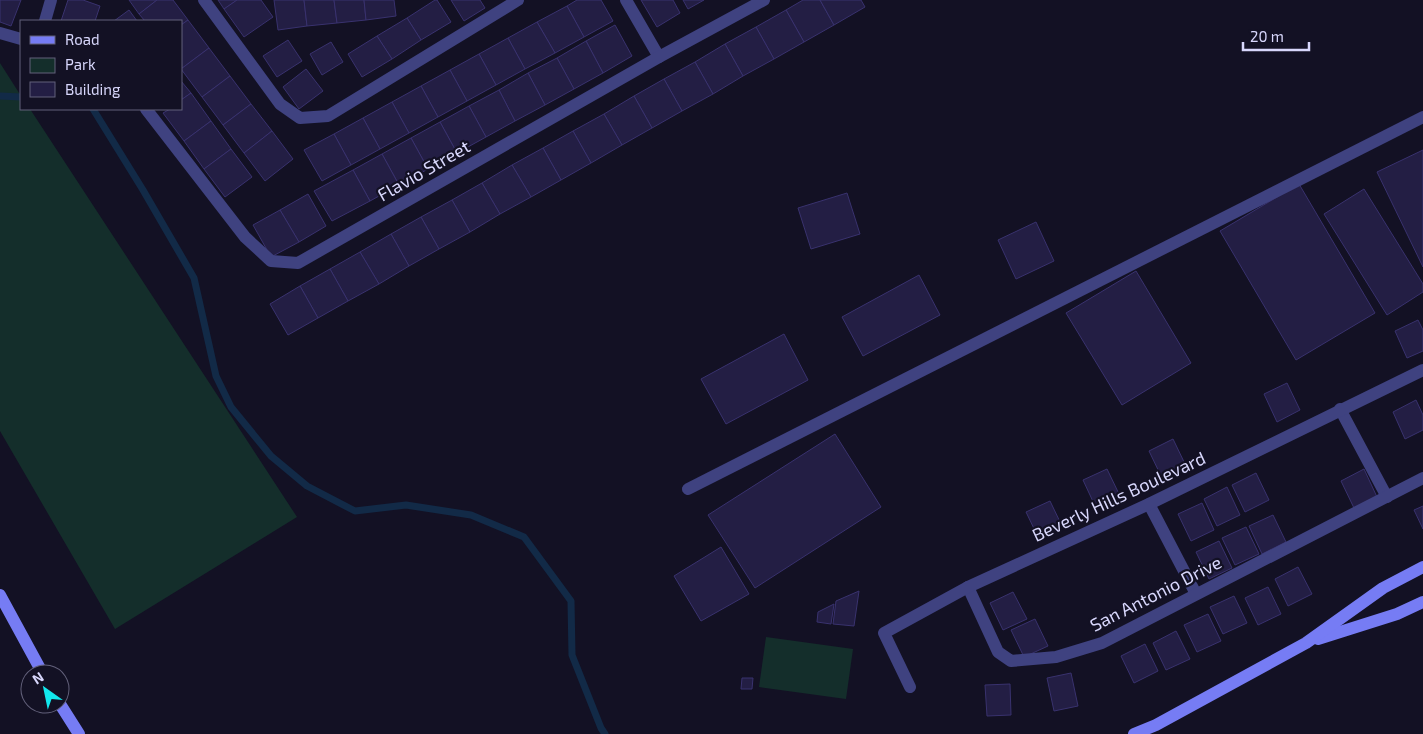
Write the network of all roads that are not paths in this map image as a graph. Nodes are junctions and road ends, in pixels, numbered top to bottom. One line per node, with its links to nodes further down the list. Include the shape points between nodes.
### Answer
1 (51, 0): 8 (street)
2 (204, 0): 6 (street, via 280,104 300,118 328,116)
3 (518, 0): 6 (street)
4 (626, 0): 11 (street)
5 (764, 0): 7 (street, Flavio Street)
6 (505, 3)
7 (750, 3): 11 (street, Flavio Street)
8 (45, 20)
9 (0, 32): 10 (street)
10 (20, 39)
11 (659, 57): 12 (street, Flavio Street, via 298,263 270,261 245,237)
12 (147, 110)
13 (1423, 117): 17 (street)
14 (1423, 370): 15 (street, Beverly Hills Boulevard)
15 (1340, 409): 18 (street); 19 (street, Beverly Hills Boulevard)
16 (1423, 478): 18 (street, San Antonio Drive)
17 (688, 489)
18 (1387, 497): 22 (street, San Antonio Drive)
19 (1149, 504): 21 (street, Beverly Hills Boulevard); 22 (street)
20 (1423, 567): 25 (main road, via 1383,588)
21 (968, 588): 22 (street, San Antonio Drive, via 998,652 1011,661 1056,657 1102,643); 27 (street, Beverly Hills Boulevard, via 884,633)
22 (1196, 594)
23 (0, 595): 26 (main road)
24 (1423, 602): 25 (main road, via 1397,614)
25 (1306, 643): 30 (main road)
26 (38, 664)
27 (910, 686)
28 (66, 714): 29 (main road)
29 (79, 734)
30 (1134, 734)

